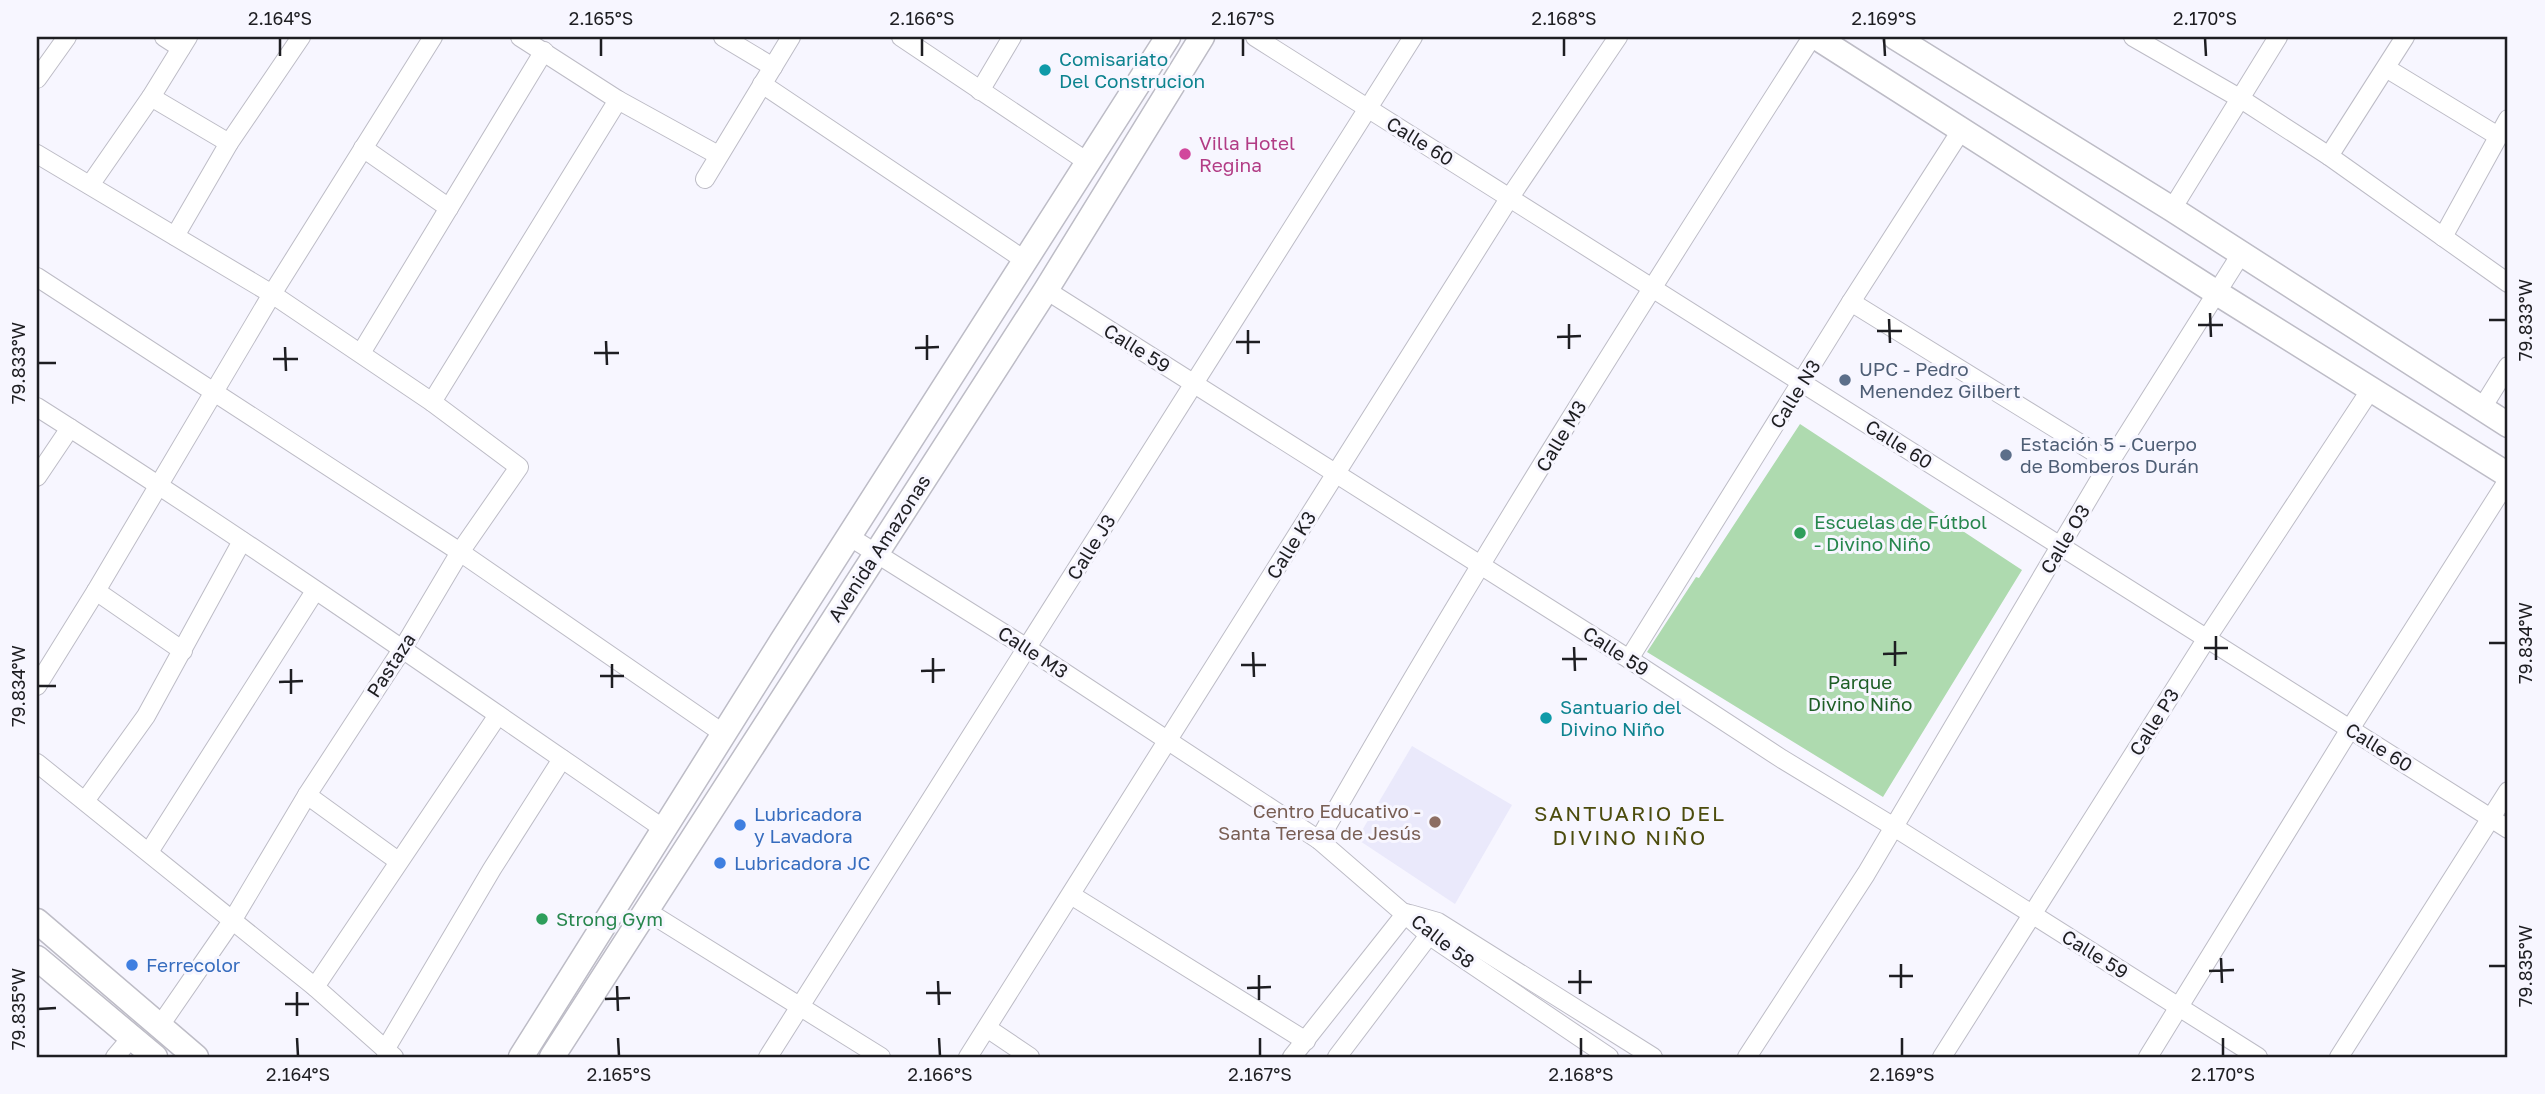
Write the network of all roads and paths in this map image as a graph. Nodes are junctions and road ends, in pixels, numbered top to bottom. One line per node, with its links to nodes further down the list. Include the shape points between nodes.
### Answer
1 (67, 37): 25 (street)
2 (164, 37): 20 (street)
3 (301, 37): 35 (street)
4 (433, 37): 36 (street)
5 (520, 37): 22 (street)
6 (723, 37): 23 (street)
7 (792, 37): 23 (street)
8 (1012, 37): 27 (street)
9 (1168, 37): 40 (street, Avenida Amazonas)
10 (1202, 37): 53 (street, Avenida Amazonas)
11 (1255, 37): 31 (street, Calle 60)
12 (1413, 37): 31 (street, Calle J3)
13 (1618, 37): 43 (street, Calle K3)
14 (1814, 37): 33 (street); 52 (street, Calle M3)
15 (1895, 37): 21 (street)
16 (2278, 37): 29 (street)
17 (2405, 37): 24 (street)
18 (2138, 38): 29 (street)
19 (907, 39): 27 (street)
20 (184, 42): 28 (street)
21 (1921, 44): 45 (street)
22 (544, 51): 30 (street); 44 (street)
23 (773, 67): 26 (street)
24 (2386, 68): 34 (street); 39 (street)
25 (39, 71)
26 (762, 83): 38 (street); 49 (street)
27 (980, 91): 40 (street)
28 (151, 97): 35 (street); 42 (street)
29 (2241, 99): 39 (street); 45 (street)
30 (618, 100): 38 (street); 63 (street)
31 (1368, 108): 43 (street, Calle 60); 60 (street, Calle J3)
32 (2508, 119): 34 (street)
33 (1962, 129): 54 (street); 56 (street, Calle N3)
34 (2498, 136): 47 (street)
35 (229, 143): 46 (street)
36 (363, 148): 44 (street); 55 (street)
37 (37, 154): 42 (street, Pastaza)
38 (718, 155): 41 (street)
39 (2329, 156): 47 (street)
40 (1088, 163): 49 (street, Avenida Amazonas)
41 (705, 179)
42 (90, 185): 46 (street, Pastaza)
43 (1510, 197): 52 (street, Calle 60); 69 (street, Calle K3)
44 (449, 208): 57 (street)
45 (2172, 209): 48 (street)
46 (175, 236): 55 (street, Pastaza)
47 (2443, 237): 51 (street)
48 (2241, 254): 54 (street, Calle O3); 65 (street)
49 (1026, 261): 73 (street, Avenida Amazonas)
50 (37, 277): 62 (street)
51 (2508, 283)
52 (1652, 287): 59 (street, Calle 60); 78 (street, Calle M3)
53 (1046, 290): 60 (street, Calle 59); 77 (street, Avenida Amazonas)
54 (2217, 293): 61 (street); 68 (street, Calle O3)
55 (272, 294): 57 (street, Pastaza); 62 (street)
56 (1851, 302): 59 (street, Calle N3); 68 (street)
57 (361, 353): 63 (street, Pastaza)
58 (2508, 366): 65 (street)
59 (1802, 383): 75 (street, Calle 60); 85 (street, Calle N3)
60 (1194, 384): 69 (street, Calle 59); 83 (street, Calle J3)
61 (2371, 389): 71 (street); 81 (street, Calle P3)
62 (214, 392): 72 (street); 76 (street)
63 (432, 402): 76 (street, Pastaza, via 519,467)
64 (37, 407): 67 (street)
65 (2482, 408): 66 (street)
66 (2508, 425)
67 (69, 428): 70 (street); 72 (street)
68 (2110, 462): 75 (street, Calle O3)
69 (1336, 474): 78 (street, Calle 59); 90 (street, Calle K3)
70 (37, 477)
71 (2508, 478): 88 (street)
72 (159, 485): 74 (street); 79 (street)
73 (850, 537): 77 (street, Calle M3); 89 (street, Avenida Amazonas)
74 (242, 541): 80 (street); 84 (street)
75 (2061, 546): 81 (street, Calle 60); 97 (street, Calle O3)
76 (460, 552): 82 (street, Pastaza); 89 (street)
77 (876, 554): 83 (street, Calle M3); 104 (street, Avenida Amazonas)
78 (1481, 566): 85 (street, Calle 59); 100 (street, Calle M3)
79 (96, 591): 84 (street); 86 (street)
80 (315, 591): 82 (street); 101 (street)
81 (2207, 638): 88 (street, Calle 60); 106 (street, Calle P3)
82 (403, 648): 87 (street); 94 (street, Pastaza)
83 (1027, 648): 90 (street, Calle M3); 112 (street, Calle J3)
84 (183, 651): 95 (street, via 146,716)
85 (1629, 659): 97 (street, Calle 59)
86 (37, 686)
87 (498, 715): 91 (street); 102 (street)
88 (2350, 729): 96 (street, Calle 60); 113 (street)
89 (724, 734): 98 (street, Avenida Amazonas)
90 (1168, 740): 100 (street, Calle M3); 103 (street, Calle K3)
91 (562, 759): 98 (street); 118 (street, via 492,869)
92 (37, 762): 95 (street)
93 (2508, 791): 96 (street)
94 (307, 794): 102 (street); 108 (street, Pastaza)
95 (85, 801): 101 (street)
96 (2491, 818): 99 (street, Calle 60); 136 (street)
97 (1894, 827): 106 (street, Calle 59); 132 (street, Calle O3)
98 (664, 829): 122 (street, Avenida Amazonas)
99 (2508, 829)
100 (1319, 840): 105 (street, Calle M3)
101 (149, 852): 108 (street)
102 (398, 861): 111 (street)
103 (1071, 895): 115 (street, Calle K3); 117 (street)
104 (645, 910): 112 (street); 123 (street, Avenida Amazonas)
105 (1406, 913): 109 (street, Calle 58); 117 (street)
106 (2033, 915): 113 (street, Calle 59); 133 (street, Calle P3)
107 (37, 921): 114 (street)
108 (232, 921): 111 (street); 114 (street, Pastaza)
109 (1434, 929): 129 (street); 130 (street, Calle 58); 131 (street, Calle 58)
110 (37, 958): 116 (street)
111 (316, 987): 118 (street)
112 (801, 1007): 124 (street, Calle J3); 125 (street)
113 (2180, 1008): 134 (street); 135 (street, Calle 59)
114 (159, 1027): 121 (street)
115 (987, 1028): 126 (street, Calle K3); 127 (street)
116 (131, 1038): 119 (street); 120 (street)
117 (1306, 1041): 128 (street)
118 (389, 1054)
119 (115, 1057)
120 (155, 1057)
121 (196, 1057)
122 (521, 1057)
123 (552, 1057)
124 (768, 1057)
125 (881, 1057)
126 (968, 1057)
127 (1030, 1057)
128 (1292, 1057)
129 (1337, 1057)
130 (1609, 1057)
131 (1653, 1057)
132 (1747, 1057)
133 (1942, 1057)
134 (2148, 1057)
135 (2258, 1057)
136 (2339, 1057)

